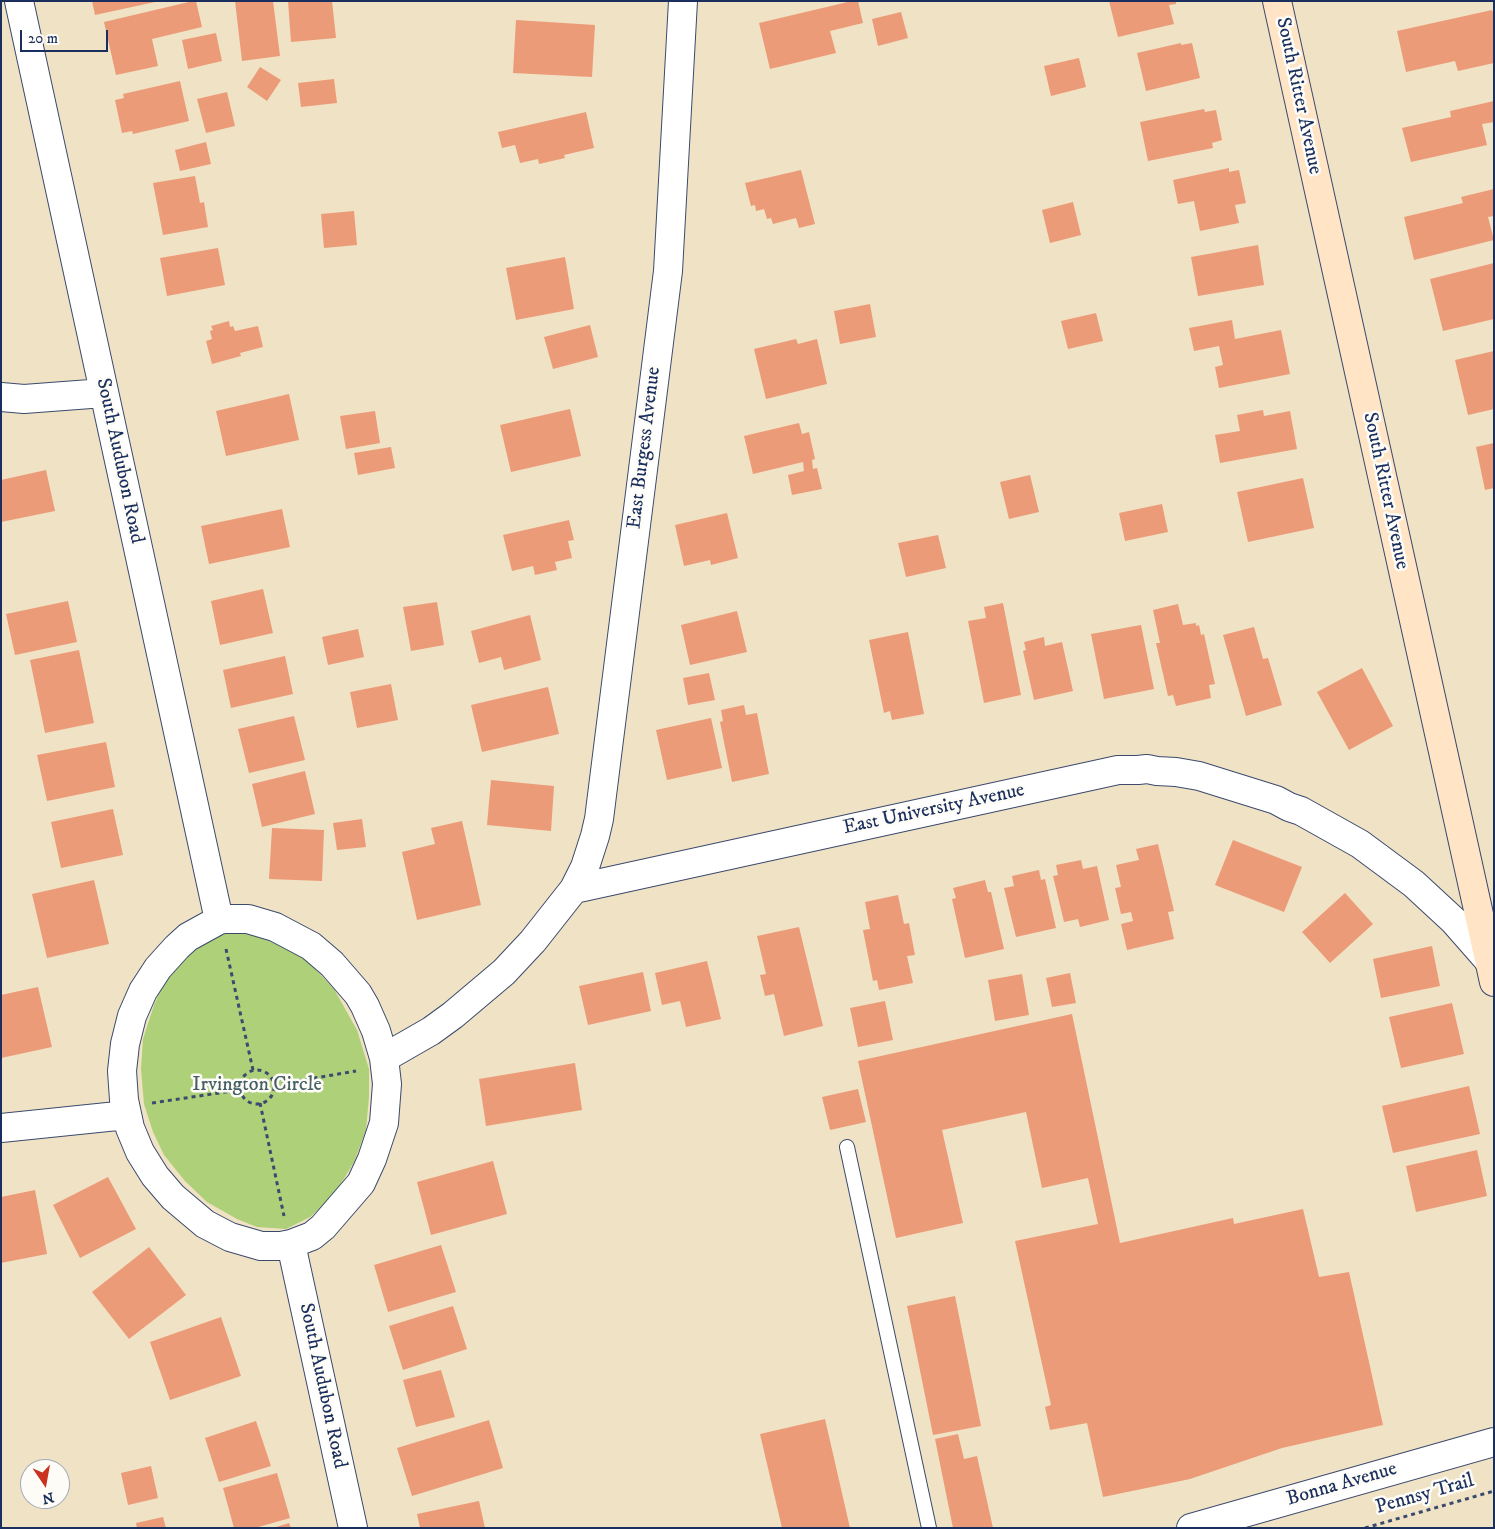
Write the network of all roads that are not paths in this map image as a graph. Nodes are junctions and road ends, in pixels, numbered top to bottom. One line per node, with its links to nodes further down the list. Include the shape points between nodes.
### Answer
1 (19, 1): 4 (street, South Audubon Road)
2 (683, 1): 6 (street, East Burgess Avenue, via 667,280 598,819 585,866)
3 (1277, 1): 8 (street, South Ritter Avenue)
4 (104, 394): 5 (street, via 24,399); 7 (street, South Audubon Road)
5 (1, 397)
6 (574, 889): 8 (street, East University Avenue, via 1118,770 1147,769 1199,776 1276,800 1349,837 1414,884 1454,920); 9 (street, via 504,972 453,1016)
7 (222, 932): 9 (street, via 248,919 275,927 310,946 342,974 362,1000); 10 (street, via 188,938 158,968 143,991 132,1016 123,1058 122,1087)
8 (1492, 969)
9 (384, 1058): 13 (street, via 387,1084 384,1123 361,1183 312,1236)
10 (135, 1109): 11 (street); 13 (street, via 135,1140 147,1164 163,1187 193,1215 230,1237 271,1247)
11 (1, 1128)
12 (847, 1147): 16 (lane)
13 (287, 1232): 15 (street, South Audubon Road)
14 (1494, 1442): 17 (street, Bonna Avenue)
15 (353, 1528)
16 (929, 1528)
17 (1191, 1528)

